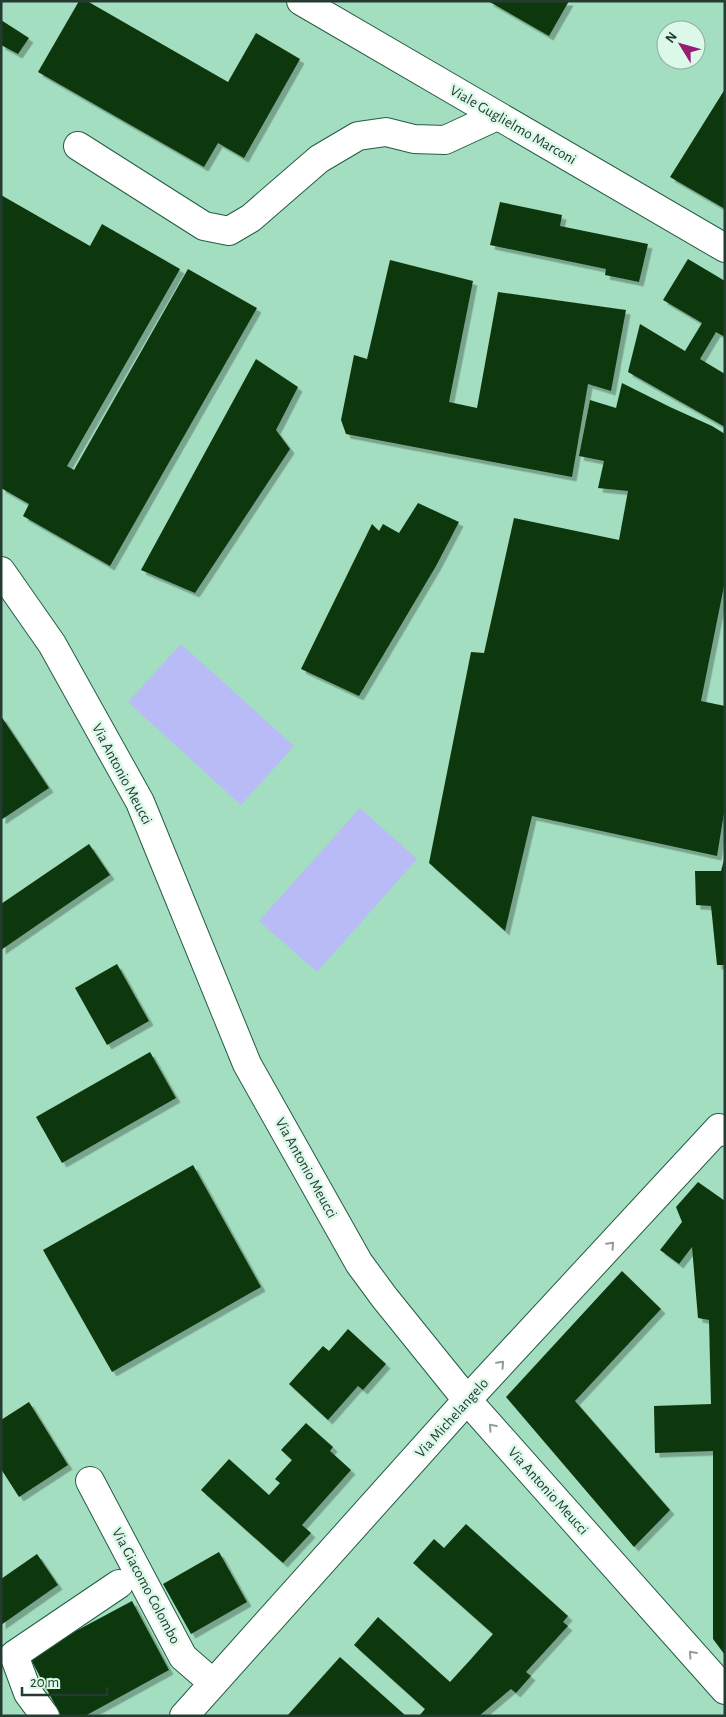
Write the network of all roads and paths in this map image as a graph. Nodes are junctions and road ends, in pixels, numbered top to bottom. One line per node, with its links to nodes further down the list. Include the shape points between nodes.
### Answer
1 (301, 1): 2 (street, Viale Guglielmo Marconi)
2 (497, 116): 3 (street, via 445,140 414,139 386,132 358,136 320,159 251,218 229,231 204,226); 4 (street, Viale Guglielmo Marconi)
3 (78, 146)
4 (725, 248)
5 (1, 571): 7 (street, Via Antonio Meucci, via 52,644 140,802 247,1064 360,1263)
6 (725, 1132): 7 (street, Via Michelangelo, one-way to 6, via 719,1128)
7 (467, 1400): 10 (street, Via Michelangelo); 11 (street, Via Antonio Meucci, one-way to 7)
8 (90, 1481): 10 (street, Via Giacomo Colombo, via 184,1657)
9 (119, 1584): 12 (street, via 14,1655 28,1693)
10 (213, 1683): 13 (street, Via Michelangelo)
11 (725, 1690)
12 (46, 1716)
13 (184, 1716)

